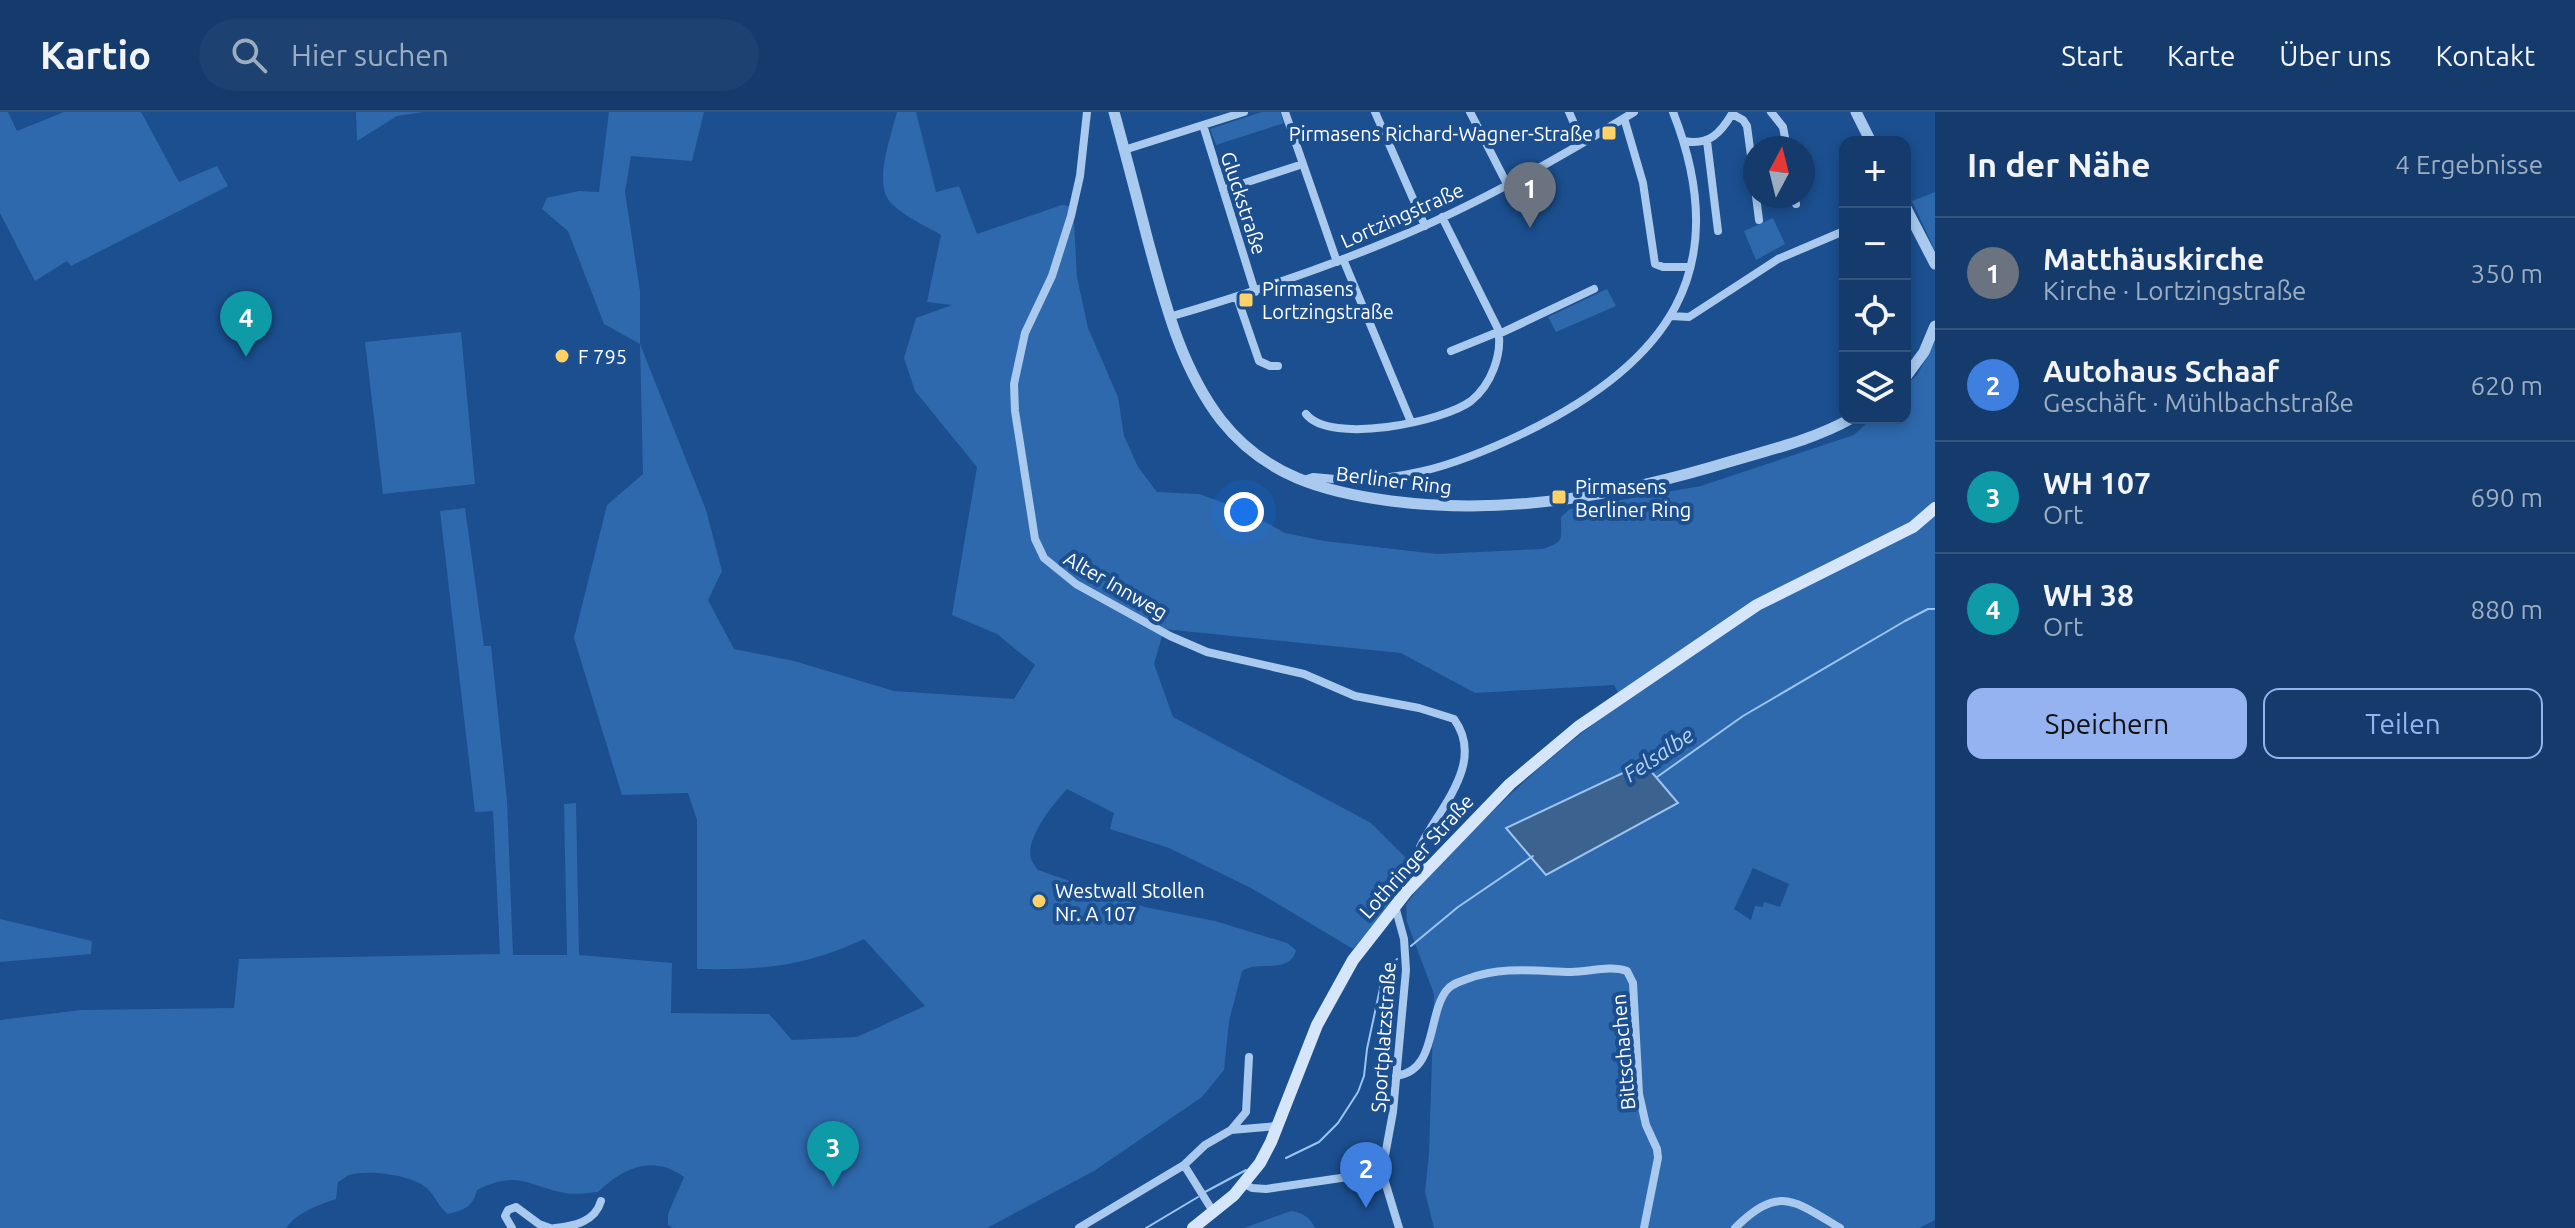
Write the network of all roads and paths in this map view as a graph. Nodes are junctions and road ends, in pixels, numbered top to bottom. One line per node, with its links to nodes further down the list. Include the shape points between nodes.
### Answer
1 (1087, 112): 52 (street, Alter Innweg, via 1071,216 1052,276 1025,333 1014,384 1037,547 1051,566 1076,584 1207,652 1454,719 1465,739 1463,766 1420,847)
2 (1114, 112): 21 (street, Berliner Ring)
3 (1243, 112): 14 (street)
4 (1285, 112): 22 (street)
5 (1375, 112): 29 (street)
6 (1470, 112): 23 (street)
7 (1569, 112): 20 (street)
8 (1634, 112): 13 (street, Lortzingstraße)
9 (1673, 112): 18 (street)
10 (1771, 112): 16 (street)
11 (1856, 112): 17 (street)
12 (1733, 113): 15 (street, via 1747,126); 19 (street)
13 (1624, 118): 20 (street, Lortzingstraße); 34 (street, via 1643,183 1655,264)
14 (1203, 125): 21 (street); 24 (street, Gluckstraße)
15 (1748, 136)
16 (1785, 136)
17 (1868, 136)
18 (1684, 141): 19 (street); 34 (street, via 1695,216)
19 (1707, 141): 30 (street)
20 (1582, 142): 23 (street, Lortzingstraße)
21 (1124, 150): 39 (street, Berliner Ring)
22 (1303, 164): 24 (street); 32 (street)
23 (1507, 184): 27 (street, Lortzingstraße)
24 (1223, 190): 36 (street, Gluckstraße)
25 (1758, 208): 28 (street)
26 (1906, 208): 33 (street)
27 (1442, 217): 29 (street, Lortzingstraße); 41 (street)
28 (1759, 220)
29 (1425, 226): 32 (street, Lortzingstraße)
30 (1718, 231)
31 (1839, 233): 38 (street, via 1778,259 1689,317)
32 (1340, 260): 36 (street, Lortzingstraße); 46 (street)
33 (1935, 264)
34 (1690, 267): 38 (street)
35 (1594, 289): 41 (street)
36 (1255, 292): 37 (street, Lortzingstraße)
37 (1237, 297): 39 (street, Lortzingstraße); 43 (street, via 1259,361)
38 (1671, 316): 48 (street, via 1627,369 1556,417 1474,456)
39 (1169, 317): 49 (street, Berliner Ring, via 1203,394 1224,423 1263,459)
40 (1935, 326): 44 (street)
41 (1499, 333): 42 (street); 46 (street, via 1493,370 1477,396 1448,413)
42 (1451, 351)
43 (1278, 366)
44 (1911, 370)
45 (1306, 414): 46 (street, via 1321,425 1340,428)
46 (1411, 422)
47 (1839, 424): 50 (street, Berliner Ring, via 1699,471 1595,496 1481,507)
48 (1382, 480): 49 (street); 50 (street)
49 (1302, 481): 50 (street, Berliner Ring)
50 (1381, 499)
51 (1935, 508): 52 (main road, Lothringer Straße, via 1904,532 1770,598 1567,735 1510,784)
52 (1425, 872): 53 (main road, Lothringer Straße)
53 (1395, 906): 55 (street, Sportplatzstraße, via 1406,963); 56 (main road, Lothringer Straße, via 1334,990)
54 (1249, 1057): 57 (street, via 1246,1112)
55 (1396, 1076): 59 (street, Sportplatzstraße); 68 (street, Bittschachen, via 1409,1075 1418,1065 1444,993 1456,983 1521,968 1627,971 1633,983 1639,1094 1658,1158)
56 (1277, 1126): 57 (street); 60 (main road, Lothringer Straße)
57 (1231, 1130): 58 (street)
58 (1184, 1165): 62 (street); 65 (street)
59 (1382, 1172): 60 (street, via 1266,1189); 67 (street)
60 (1244, 1184): 62 (main road, Lothringer Straße)
61 (601, 1201): 64 (street, via 588,1219)
62 (1214, 1213): 66 (main road, Lothringer Straße)
63 (512, 1228): 64 (street, via 505,1216 516,1207)
64 (552, 1228)
65 (1079, 1228)
66 (1193, 1228)
67 (1399, 1228)
68 (1644, 1228)
69 (1735, 1228): 70 (street, via 1778,1199)
70 (1840, 1228)

